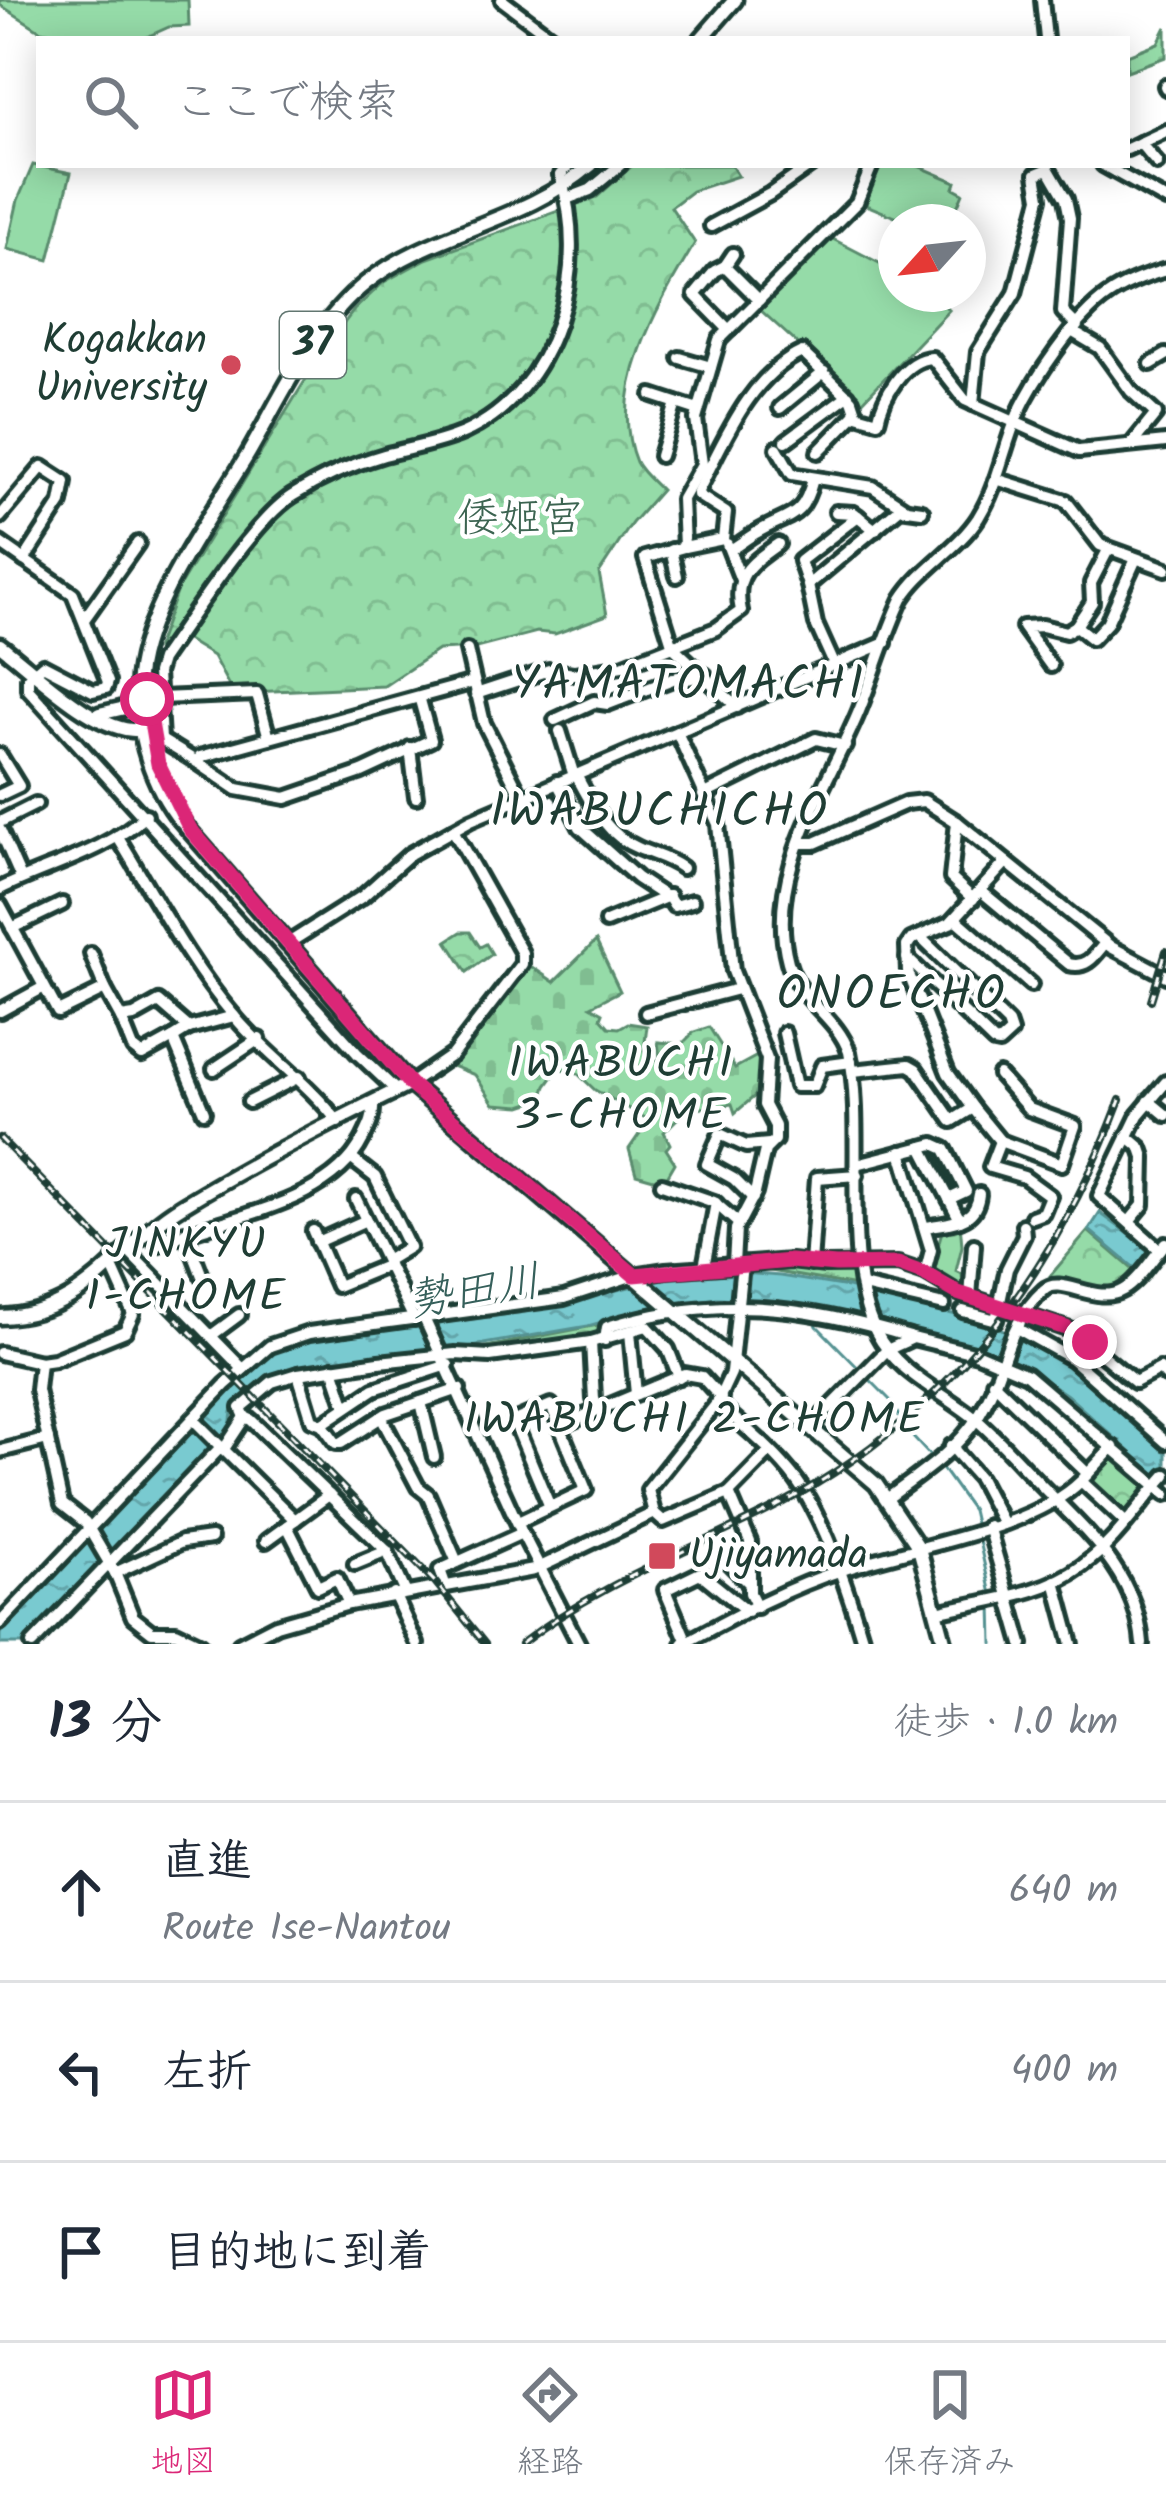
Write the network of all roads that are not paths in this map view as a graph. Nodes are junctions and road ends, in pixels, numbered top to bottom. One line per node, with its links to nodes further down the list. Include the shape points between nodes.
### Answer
1 (502, 0): 4 (street)
2 (735, 0): 5 (main road)
3 (1042, 0): 6 (street)
4 (550, 36)
5 (704, 36)
6 (1046, 36)
7 (1166, 132): 8 (street)
8 (1140, 143): 9 (street); 10 (street)
9 (1130, 148)
10 (1157, 164)
11 (566, 168): 19 (street)
12 (588, 168): 19 (main road, 37)
13 (616, 168): 19 (street, via 590,190)
14 (807, 168): 21 (street)
15 (871, 168): 25 (street, via 857,202)
16 (1046, 168): 36 (street, via 1036,174 1040,198 1015,293 978,352)
17 (1049, 168): 26 (street, via 1067,204 1063,312)
18 (1108, 168): 20 (street)
19 (567, 192): 67 (main road, 37, via 408,256 340,308 168,588); 78 (street, via 572,260 560,320 514,397 461,434 358,465 281,505 161,660)
20 (1166, 200)
21 (710, 226)
22 (733, 254): 23 (street)
23 (725, 266): 25 (street); 27 (street, via 695,295)
24 (1166, 270): 26 (street, via 1108,295)
25 (759, 300): 27 (street)
26 (1075, 329): 40 (street); 42 (street, via 1156,414)
27 (729, 330): 31 (street)
28 (1166, 355): 30 (street)
29 (680, 358): 31 (street)
30 (1151, 364)
31 (711, 367): 38 (street)
32 (824, 373): 34 (street); 37 (street); 56 (street, via 796,353 741,409 698,491 726,513)
33 (652, 395): 35 (street)
34 (848, 395): 39 (street); 45 (street, via 782,445 792,474)
35 (676, 403): 38 (street); 44 (street)
36 (973, 404): 39 (street, via 926,358 895,384 878,422); 40 (street)
37 (780, 408)
38 (698, 410): 57 (street, via 703,456 682,500)
39 (856, 413): 43 (street)
40 (1016, 422): 42 (street, via 1079,451); 46 (street)
41 (1166, 442): 42 (street)
42 (1131, 445)
43 (818, 452)
44 (659, 456)
45 (813, 479): 47 (street, via 873,487); 56 (street, via 806,505 788,520)
46 (996, 479): 58 (street, via 1066,501); 68 (street, via 963,538 909,588)
47 (905, 508): 48 (street); 52 (street)
48 (922, 511)
49 (836, 512): 50 (street)
50 (858, 516): 52 (street); 64 (street, via 800,561)
51 (0, 518): 59 (street, via 42,467 65,482 61,503)
52 (874, 530): 64 (street)
53 (138, 543): 65 (street)
54 (778, 544): 63 (street)
55 (1, 545): 59 (street)
56 (727, 545): 57 (street); 63 (street)
57 (678, 549): 62 (street); 70 (street, via 645,558)
58 (1108, 550): 60 (street); 66 (street)
59 (24, 560): 65 (street, via 73,594)
60 (1135, 561): 61 (street); 66 (street, via 1107,623 1092,639)
61 (1166, 569)
62 (677, 576)
63 (741, 580): 70 (street, via 741,611)
64 (808, 585): 72 (street)
65 (86, 619): 74 (street, via 106,688 93,691 43,665)
66 (1076, 626): 73 (street, via 1023,627)
67 (149, 638): 76 (main road, 37); 84 (main road, 37)
68 (885, 643): 72 (street); 86 (street)
69 (0, 645): 74 (main road)
70 (673, 647): 75 (street); 77 (street, via 622,666 546,671)
71 (467, 650): 77 (street)
72 (834, 664): 81 (street)
73 (1051, 666)
74 (34, 670): 80 (main road); 98 (street, via 28,689)
75 (704, 675): 81 (street); 91 (street, via 594,702 557,725)
76 (138, 685): 82 (main road, via 125,708); 84 (main road, 37)
77 (475, 688): 79 (street); 96 (street)
78 (160, 698): 84 (street); 85 (street, via 257,694)
79 (420, 700): 85 (street); 87 (street, via 431,740)
80 (76, 703): 82 (main road); 84 (main road, via 108,726); 90 (main road)
81 (737, 707): 83 (street)
82 (99, 714): 84 (main road)
83 (677, 732): 91 (street); 94 (street)
84 (151, 734): 89 (street); 90 (main road); 101 (main road)
85 (269, 739): 89 (street)
86 (844, 746): 94 (street, via 816,740); 104 (street)
87 (410, 748): 89 (street, via 348,778 274,799 232,787); 95 (street)
88 (0, 755): 93 (street, via 19,786)
89 (197, 762)
90 (150, 765): 101 (main road)
91 (575, 775): 92 (street); 106 (street, via 607,828)
92 (557, 782): 96 (street); 110 (street, via 580,827)
93 (0, 795)
94 (703, 795): 125 (street, via 718,824)
95 (416, 797)
96 (522, 798): 102 (street)
97 (36, 804): 100 (street)
98 (146, 815): 103 (street); 140 (street, via 357,1053)
99 (957, 822): 104 (street, via 913,800); 105 (street); 109 (street, via 951,878)
100 (0, 826): 107 (street)
101 (190, 829): 119 (main road)
102 (453, 830): 119 (street); 140 (street, via 522,964 452,1055)
103 (117, 836): 107 (street); 129 (street)
104 (800, 843): 135 (street, via 784,903 786,956 798,987 844,1039)
105 (1006, 862): 109 (street); 118 (street)
106 (682, 868)
107 (21, 878): 108 (street)
108 (0, 889)
109 (977, 895): 114 (street); 118 (street, via 1069,964 1092,960)
110 (668, 896): 111 (street, via 674,906); 115 (street)
111 (692, 901)
112 (62, 904): 116 (street)
113 (0, 905): 116 (street)
114 (956, 919): 117 (street); 123 (street)
115 (606, 922)
116 (12, 928): 124 (street)
117 (920, 937): 121 (street, via 908,943); 121 (street, via 1010,1032 994,1042)
118 (1105, 943): 122 (street)
119 (287, 944): 140 (main road)
120 (91, 954): 126 (street)
121 (908, 958): 144 (street, via 948,1073)
122 (1166, 976)
123 (1031, 985)
124 (44, 987): 126 (street, via 58,1012); 127 (street)
125 (738, 988): 128 (street); 150 (street, via 767,1059 764,1105 776,1131)
126 (105, 989): 130 (street)
127 (0, 1011)
128 (646, 1013)
129 (234, 1016): 131 (street); 134 (street)
130 (122, 1018): 131 (street, via 159,1002); 133 (street, via 142,1055)
131 (189, 1028): 133 (street)
132 (784, 1034): 135 (street, via 796,1086 814,1086 822,1066)
133 (173, 1038): 145 (street)
134 (260, 1040): 136 (street); 138 (street)
135 (852, 1067): 144 (street, via 909,1065 952,1121); 154 (street)
136 (214, 1070)
137 (999, 1075): 149 (street, via 1028,1109 1076,1126 1062,1164)
138 (298, 1077): 142 (street); 147 (street)
139 (1166, 1082): 141 (street)
140 (403, 1087): 143 (main road); 179 (main road)
141 (1149, 1101): 146 (street); 148 (street)
142 (249, 1102)
143 (373, 1104): 147 (main road); 153 (street)
144 (973, 1108): 149 (street)
145 (204, 1112)
146 (1166, 1115)
147 (338, 1122): 170 (main road, via 185,1204)
148 (1127, 1136): 163 (street, via 1144,1157 1143,1205); 163 (street, via 1099,1196)
149 (1000, 1141): 184 (street, via 990,1166 1050,1196 1006,1269)
150 (769, 1144): 157 (street); 157 (street, via 746,1146 720,1134 706,1164)
151 (922, 1147): 152 (street); 159 (street); 159 (street, via 946,1149 966,1191)
152 (901, 1153): 154 (street); 165 (street)
153 (352, 1159): 166 (street, via 250,1217); 171 (street, via 375,1177 409,1247)
154 (857, 1170): 172 (street, via 817,1178); 174 (street)
155 (662, 1184): 160 (street)
156 (979, 1194): 162 (street, via 975,1212)
157 (753, 1198): 164 (street)
158 (356, 1199): 161 (street)
159 (950, 1199): 162 (street)
160 (716, 1203): 164 (street); 176 (street)
161 (364, 1220): 171 (street); 171 (street, via 315,1237 337,1286)
162 (960, 1220): 165 (street)
163 (1129, 1222): 169 (street)
164 (738, 1223): 173 (street)
165 (926, 1227): 177 (street)
166 (185, 1232): 167 (street); 178 (street)
167 (157, 1245)
168 (974, 1245): 181 (street)
169 (1163, 1246): 188 (street, via 1120,1292 1049,1285)
170 (128, 1251): 175 (main road); 193 (street)
171 (387, 1263): 190 (street)
172 (811, 1264): 173 (street); 174 (street)
173 (739, 1265): 176 (street); 182 (street)
174 (860, 1265): 177 (street, via 898,1264); 180 (street)
175 (112, 1267): 189 (main road, via 54,1307); 201 (street, via 133,1314 128,1327)
176 (704, 1267): 179 (street)
177 (925, 1274): 181 (street)
178 (202, 1276)
179 (637, 1277): 185 (main road); 190 (street, via 564,1298)
180 (863, 1287): 183 (street); 191 (street)
181 (970, 1297): 184 (street)
182 (739, 1304): 185 (street); 191 (street); 200 (street)
183 (944, 1305)
184 (1000, 1307): 186 (street, via 996,1320); 188 (street)
185 (672, 1309): 195 (street, via 607,1327); 200 (main road)
186 (963, 1311)
187 (239, 1315): 193 (street)
188 (1019, 1316): 202 (street); 206 (street, via 1077,1333 1135,1382); 225 (street, via 1018,1328 1085,1370)
189 (0, 1317)
190 (422, 1320): 199 (street); 205 (street, via 289,1337)
191 (873, 1327): 194 (street); 197 (street)
192 (630, 1332): 195 (street); 208 (street, via 647,1326); 212 (street)
193 (212, 1335): 205 (street)
194 (913, 1338): 197 (street); 202 (street)
195 (604, 1340): 196 (street)
196 (591, 1342): 199 (street); 216 (street)
197 (887, 1350): 219 (street); 223 (street)
198 (0, 1353): 201 (street)
199 (444, 1357): 203 (street); 210 (street); 211 (street)
200 (733, 1360): 213 (street); 223 (main road)
201 (40, 1362): 224 (street)
202 (1003, 1362): 209 (street); 228 (street, via 1044,1386)
203 (372, 1363): 204 (street); 210 (street)
204 (333, 1368): 207 (street); 215 (street)
205 (243, 1369): 220 (street)
206 (1164, 1369)
207 (298, 1374): 217 (street, via 265,1387 241,1408); 221 (street, via 313,1420)
208 (679, 1377): 212 (street); 213 (street, via 702,1377)
209 (993, 1382): 219 (street); 232 (street)
210 (380, 1387): 215 (street)
211 (459, 1389): 214 (street); 243 (street)
212 (636, 1394): 216 (street)
213 (719, 1400): 230 (street); 239 (street, via 648,1490)
214 (421, 1402): 218 (street); 231 (street)
215 (346, 1407): 221 (street)
216 (599, 1409): 222 (street)
217 (245, 1417): 227 (street); 235 (street)
218 (381, 1417): 221 (street, via 341,1443); 252 (street)
219 (976, 1419): 226 (street); 237 (street)
220 (194, 1420): 227 (street); 245 (street)
221 (322, 1424)
222 (560, 1426): 238 (street, via 586,1490); 238 (street, via 551,1406 514,1421)
223 (810, 1428): 236 (main road)
224 (48, 1439): 229 (street); 245 (street, via 62,1504)
225 (1166, 1442)
226 (951, 1446): 236 (street); 240 (street)
227 (222, 1447): 242 (street); 254 (street)
228 (1113, 1447): 232 (street); 233 (street)
229 (0, 1451)
230 (770, 1451): 234 (street); 256 (street, via 801,1488)
231 (434, 1457)
232 (1084, 1477): 237 (street); 241 (street)
233 (1162, 1484): 241 (street)
234 (729, 1493): 239 (street, via 663,1521); 249 (street)
235 (329, 1495): 242 (street); 251 (street)
236 (888, 1498): 248 (main road)
237 (1058, 1502): 240 (street); 250 (street)
238 (550, 1507): 243 (street)
239 (654, 1513): 255 (street)
240 (1002, 1522): 244 (street)
241 (1125, 1522): 250 (street)
242 (291, 1523): 247 (street); 262 (street, via 318,1588 337,1578)
243 (520, 1528): 252 (street); 255 (street)
244 (981, 1529): 248 (street); 261 (street)
245 (89, 1530): 254 (street); 263 (street)
246 (211, 1538): 254 (street)
247 (266, 1541)
248 (919, 1548): 256 (street); 265 (main road)
249 (751, 1549): 259 (street); 259 (street, via 730,1563)
250 (1103, 1549): 257 (street); 279 (street, via 1133,1599)
251 (387, 1551): 253 (street); 260 (street)
252 (457, 1562): 258 (street, via 440,1570)
253 (356, 1564)
254 (111, 1565): 268 (street, via 128,1612); 270 (street)
255 (542, 1567): 258 (street); 274 (street)
256 (838, 1570): 264 (street); 275 (street)
257 (1055, 1581): 261 (street); 278 (street)
258 (446, 1584): 260 (street)
259 (750, 1584): 264 (street)
260 (400, 1592): 262 (street); 273 (street)
261 (997, 1598): 265 (street); 277 (street)
262 (349, 1604): 272 (street)
263 (15, 1607): 266 (street); 267 (street)
264 (752, 1609): 269 (street); 269 (street, via 700,1574 665,1590)
265 (937, 1612): 276 (main road)
266 (0, 1614)
267 (0, 1623)
268 (148, 1638): 271 (street, via 176,1632)
269 (685, 1643)
270 (32, 1644)
271 (201, 1644)
272 (239, 1644)
273 (416, 1644)
274 (579, 1644)
275 (864, 1644)
276 (946, 1644)
277 (1022, 1644)
278 (1072, 1644)
279 (1142, 1644)

